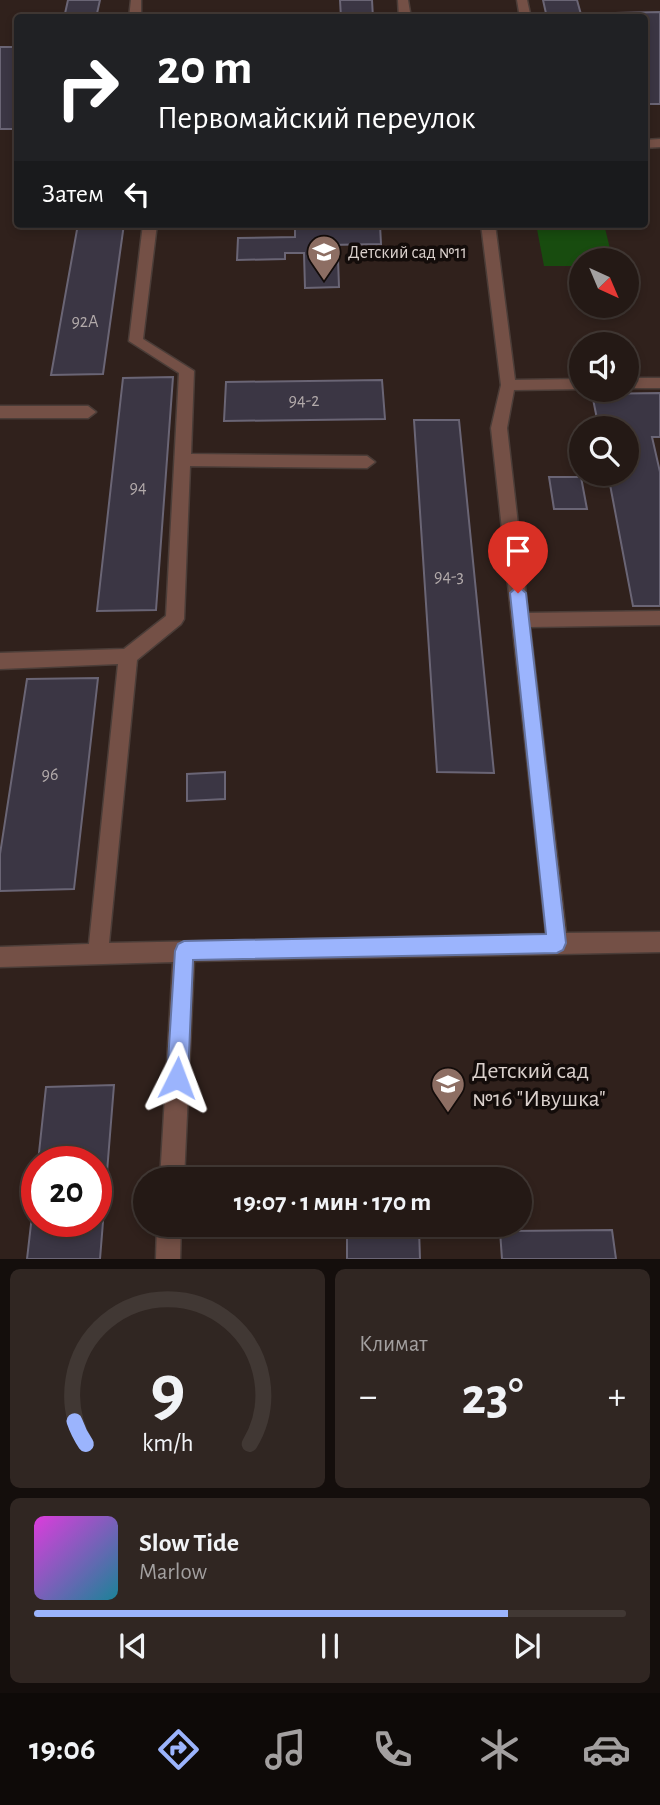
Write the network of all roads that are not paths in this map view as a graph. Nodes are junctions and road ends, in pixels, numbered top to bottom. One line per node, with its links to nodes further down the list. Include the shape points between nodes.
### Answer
1 (150, 228): 9 (street, via 136,341 187,371)
2 (488, 228): 6 (street)
3 (639, 383): 4 (street)
4 (660, 383)
5 (569, 384): 6 (street)
6 (508, 385): 12 (street, via 499,428)
7 (0, 412): 8 (street)
8 (88, 412)
9 (182, 460): 10 (street); 13 (street, via 174,619)
10 (367, 462)
11 (660, 618): 12 (street)
12 (521, 620): 16 (street)
13 (128, 656): 14 (street); 18 (street)
14 (0, 661)
15 (660, 942): 16 (street)
16 (557, 943): 17 (street)
17 (184, 951): 18 (street); 20 (street)
18 (98, 954): 19 (street)
19 (0, 957)
20 (173, 1167)
21 (169, 1237): 22 (street)
22 (168, 1259)

